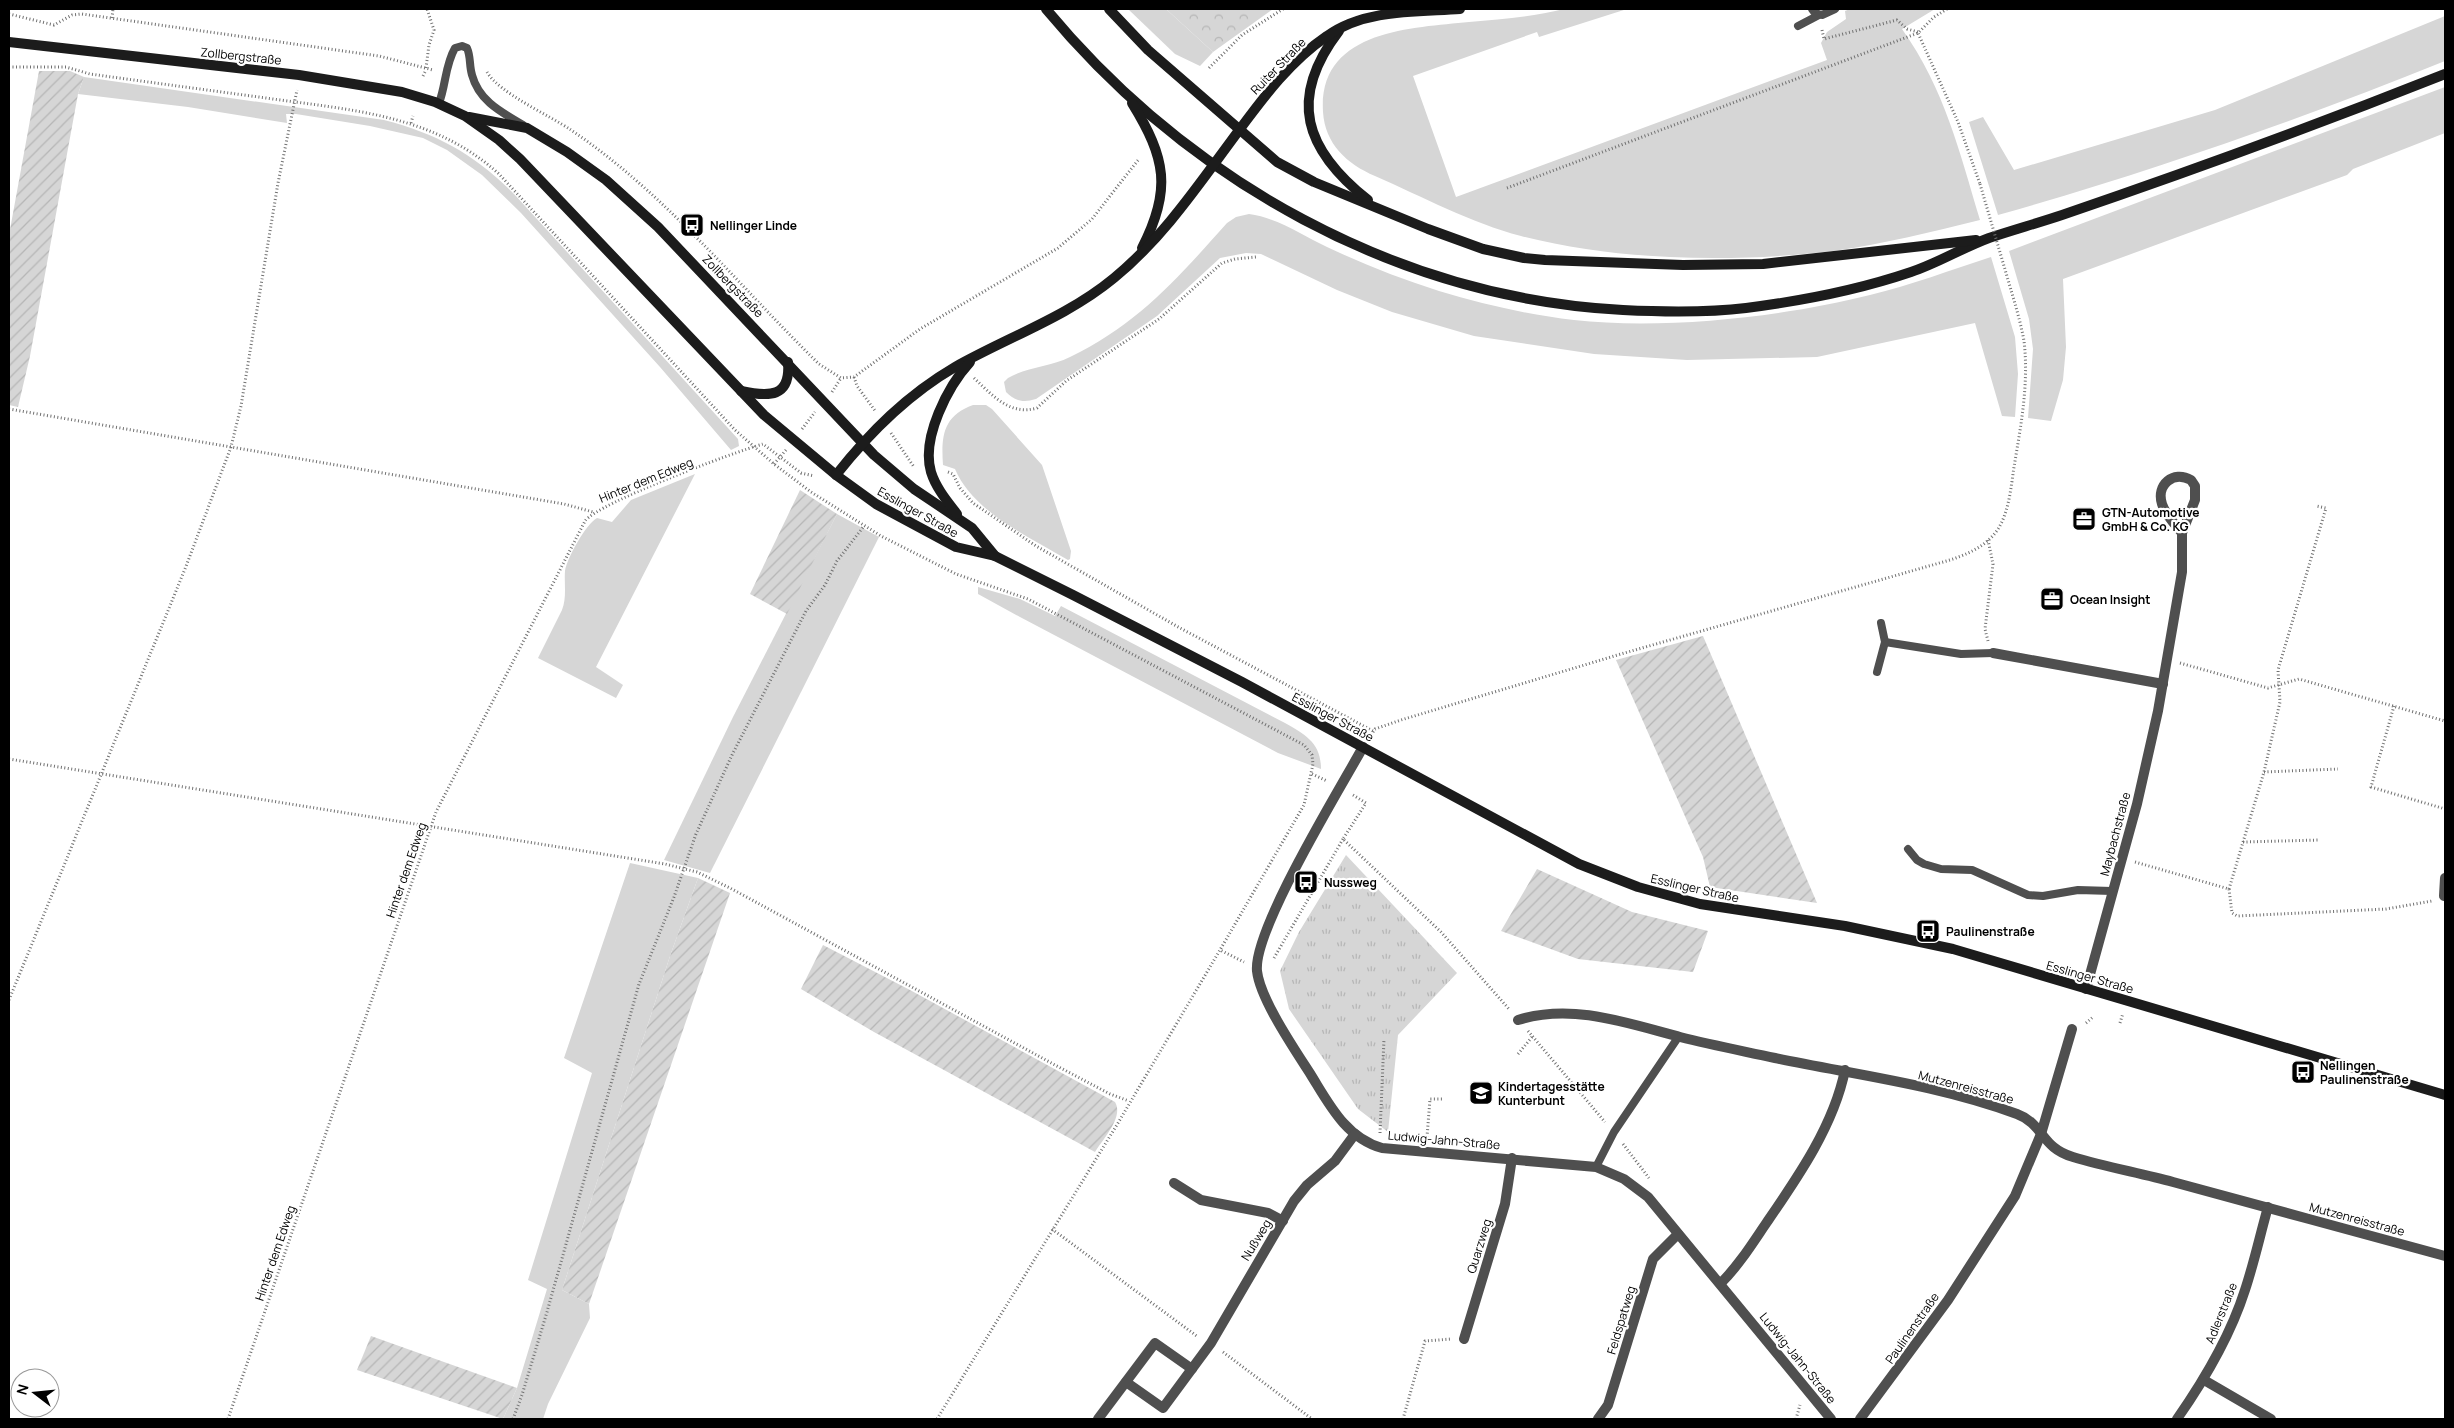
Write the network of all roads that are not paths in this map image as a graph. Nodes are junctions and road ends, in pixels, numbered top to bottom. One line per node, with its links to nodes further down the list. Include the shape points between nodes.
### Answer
1 (1046, 9): 11 (main road)
2 (1109, 9): 15 (main road, via 1148,50)
3 (1460, 9): 7 (main road, Ruiter Straße, via 1380,16)
4 (1812, 9): 6 (lane)
5 (1835, 9): 6 (lane)
6 (1819, 15): 8 (lane)
7 (1343, 26): 15 (main road, Ruiter Straße, via 1288,69); 17 (main road, via 1313,79 1308,103 1310,124 1317,144 1334,168)
8 (1798, 26)
9 (9, 42): 12 (main road, Zollbergstraße, via 299,74 380,87)
10 (2445, 74): 18 (main road, via 2264,144)
11 (1126, 94): 16 (main road, via 1172,135); 19 (main road, via 1154,144 1162,170 1158,214)
12 (439, 103): 13 (main road, Zollbergstraße); 14 (lane, via 449,58 455,48 462,46 470,54 475,84 482,95 494,108)
13 (465, 116): 14 (main road, Zollbergstraße); 22 (main road, Zollbergstraße, via 520,159)
14 (527, 128): 21 (main road, Zollbergstraße, via 581,161 629,200)
15 (1239, 131): 16 (main road, Ruiter Straße); 17 (main road, via 1283,166)
16 (1214, 165): 18 (main road, via 1283,209 1377,255 1494,293 1581,308 1705,311 1790,301 1909,273); 19 (main road, Ruiter Straße)
17 (1379, 209): 18 (main road, via 1483,248 1545,260 1763,264)
18 (1985, 240)
19 (1135, 260): 20 (main road, Ruiter Straße, via 1074,306)
20 (976, 356): 23 (main road, Ruiter Straße, via 924,387); 25 (main road, via 947,394 930,450 930,469 938,489)
21 (788, 362): 22 (main road, via 788,382 783,390 774,393); 23 (main road, Zollbergstraße)
22 (741, 391): 24 (main road, Zollbergstraße, via 764,415)
23 (862, 442): 24 (main road, Ruiter Straße); 25 (main road, Esslinger Straße, via 914,489)
24 (836, 475): 27 (main road, Esslinger Straße, via 876,504 915,526 956,547)
25 (961, 518): 27 (main road, Esslinger Straße)
26 (2182, 533): 26 (street, Maybachstraße, via 2196,490 2191,480 2176,477 2162,486 2161,502); 32 (street, Maybachstraße, via 2182,572)
27 (994, 556): 33 (main road, Esslinger Straße)
28 (1881, 622): 29 (lane)
29 (1885, 642): 30 (lane, via 1961,654); 31 (lane)
30 (1993, 653): 32 (street)
31 (1877, 672)
32 (2163, 684): 36 (street, Maybachstraße, via 2137,804)
33 (1364, 747): 38 (main road, Esslinger Straße, via 1564,857 1638,887 1700,904 1913,939); 44 (street, Ludwig-Jahn-Straße, via 1269,923 1257,963 1260,984 1296,1051 1338,1117)
34 (1908, 848): 36 (lane, via 1924,864 1941,869 1972,870 2033,896 2078,890)
35 (2445, 878): 37 (street)
36 (2112, 891): 38 (street, Maybachstraße)
37 (2444, 896)
38 (2086, 989): 43 (main road, Esslinger Straße)
39 (1518, 1020): 41 (street, Mutzenreisstraße, via 1556,1012 1605,1018)
40 (2072, 1029): 45 (street, Paulinenstraße)
41 (1679, 1036): 42 (street, Mutzenreisstraße); 47 (lane, via 1614,1132)
42 (1845, 1070): 45 (street, Mutzenreisstraße, via 1974,1100 2015,1113 2026,1118); 53 (street, via 1828,1121 1792,1186 1735,1270)
43 (2445, 1095)
44 (1355, 1134): 46 (street, Ludwig-Jahn-Straße, via 1364,1142 1380,1147); 50 (street, Nußweg, via 1335,1161 1302,1191)
45 (2042, 1134): 49 (street, Mutzenreisstraße, via 2056,1151 2073,1157); 61 (street, Paulinenstraße, via 2015,1196 1988,1241)
46 (1512, 1158): 47 (street, Ludwig-Jahn-Straße); 54 (street, Quarzweg, via 1504,1204)
47 (1596, 1167): 51 (street, Ludwig-Jahn-Straße, via 1624,1179 1648,1197)
48 (1174, 1183): 50 (street, via 1201,1200 1268,1213)
49 (2268, 1208): 52 (street, Mutzenreisstraße); 56 (street, Adlerstraße, via 2245,1290)
50 (1282, 1221): 55 (street, Nußweg)
51 (1678, 1234): 53 (street, Ludwig-Jahn-Straße); 59 (street, Feldspatweg, via 1653,1259 1608,1405)
52 (2445, 1256)
53 (1721, 1283): 60 (street, Ludwig-Jahn-Straße)
54 (1464, 1339)
55 (1192, 1369): 57 (street, via 1155,1344); 57 (street, Nußweg, via 1163,1408)
56 (2204, 1380): 62 (street, Adlerstraße); 63 (street)
57 (1126, 1382): 58 (street)
58 (1098, 1419)
59 (1598, 1419)
60 (1831, 1419)
61 (1860, 1419)
62 (2177, 1419)
63 (2271, 1419)

